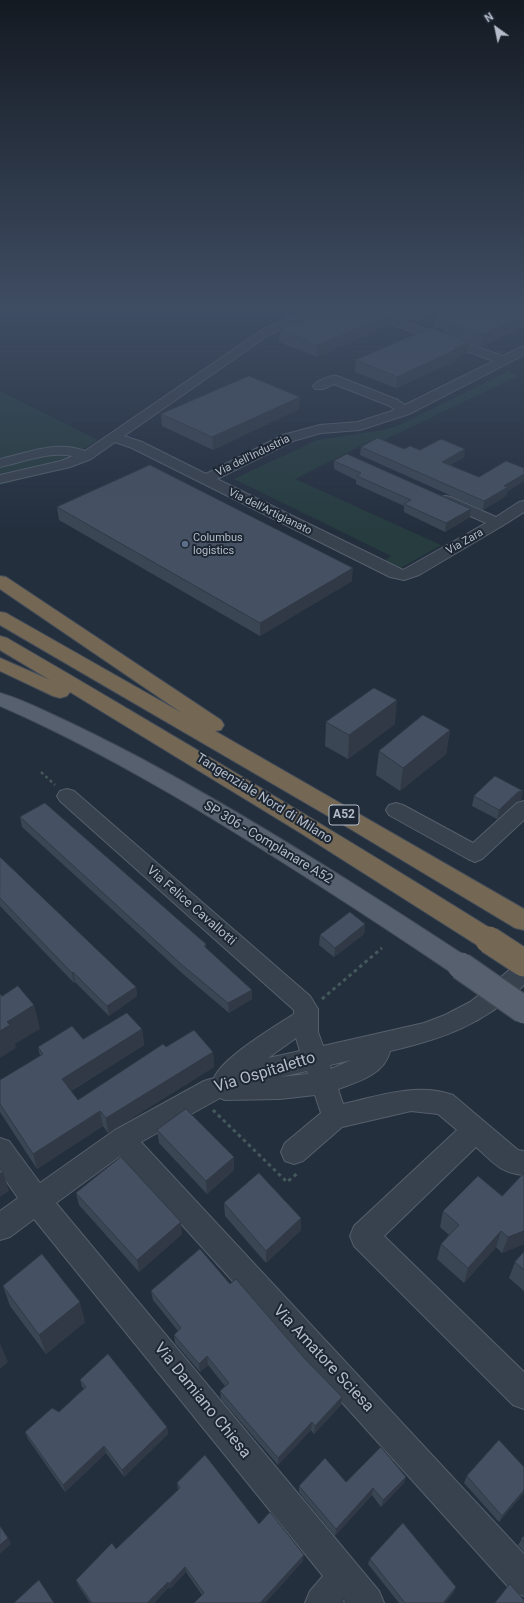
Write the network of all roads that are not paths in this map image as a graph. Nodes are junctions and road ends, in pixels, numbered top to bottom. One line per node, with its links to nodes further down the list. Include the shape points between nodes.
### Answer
1 (193, 383): 7 (street)
2 (325, 383): 5 (street)
3 (342, 383): 6 (street, via 394,404)
4 (459, 383): 6 (street, Via dell'Industria)
5 (319, 386)
6 (404, 411): 11 (street, Via dell'Industria, via 360,426 320,429 288,438)
7 (114, 438): 8 (street); 11 (street, Via dell'Artigianato, via 137,445)
8 (86, 456): 9 (street, via 61,450); 10 (street, via 59,466)
9 (0, 463)
10 (0, 479)
11 (205, 480): 15 (street, Via dell'Artigianato, via 396,574)
12 (435, 496): 14 (street)
13 (524, 505): 14 (street, Via Zara)
14 (497, 523): 15 (street, Via Zara)
15 (404, 575)
16 (0, 581): 25 (highway)
17 (0, 617): 25 (highway, Tangenziale Nord di Milano / A52)
18 (0, 642): 21 (highway, Tangenziale Nord di Milano / A52)
19 (0, 664): 21 (highway)
20 (0, 699): 29 (main road, SP 306 - Complanare A52, bridge, via 97,743 236,822 406,929)
21 (185, 751): 27 (highway, Tangenziale Nord di Milano / A52, bridge)
22 (67, 796): 30 (street, Via Felice Cavallotti, via 290,992)
23 (524, 808): 24 (street, via 475,854)
24 (396, 810)
25 (360, 824): 26 (highway, Tangenziale Nord di Milano / A52)
26 (520, 918)
27 (524, 963)
28 (524, 971): 31 (street, Via Ospitaletto, via 483,1007 464,1018 424,1033)
29 (524, 1010)
30 (306, 1014): 32 (street, via 306,1032); 34 (street)
31 (380, 1043): 32 (street, Via Ospitaletto); 33 (street, via 376,1058 360,1070)
32 (315, 1057): 33 (street); 34 (street, Via Ospitaletto, via 263,1070)
33 (323, 1083): 34 (street); 35 (street)
34 (206, 1092): 37 (street, Via Ospitaletto)
35 (335, 1117): 36 (street, via 411,1100 444,1103); 39 (street)
36 (475, 1130): 40 (street, via 512,1162); 43 (street, via 364,1236)
37 (124, 1138): 41 (street, Via Ospitaletto); 45 (street, Via Amatore Sciesa, via 131,1150)
38 (0, 1150): 41 (street, Via Damiano Chiesa)
39 (294, 1152)
40 (524, 1163)
41 (36, 1200): 42 (street, Via Ospitaletto); 44 (street, Via Damiano Chiesa)
42 (0, 1227)
43 (524, 1394)
44 (346, 1576): 46 (street); 47 (street, Via Damiano Chiesa)
45 (524, 1579)
46 (322, 1603)
47 (368, 1603)

